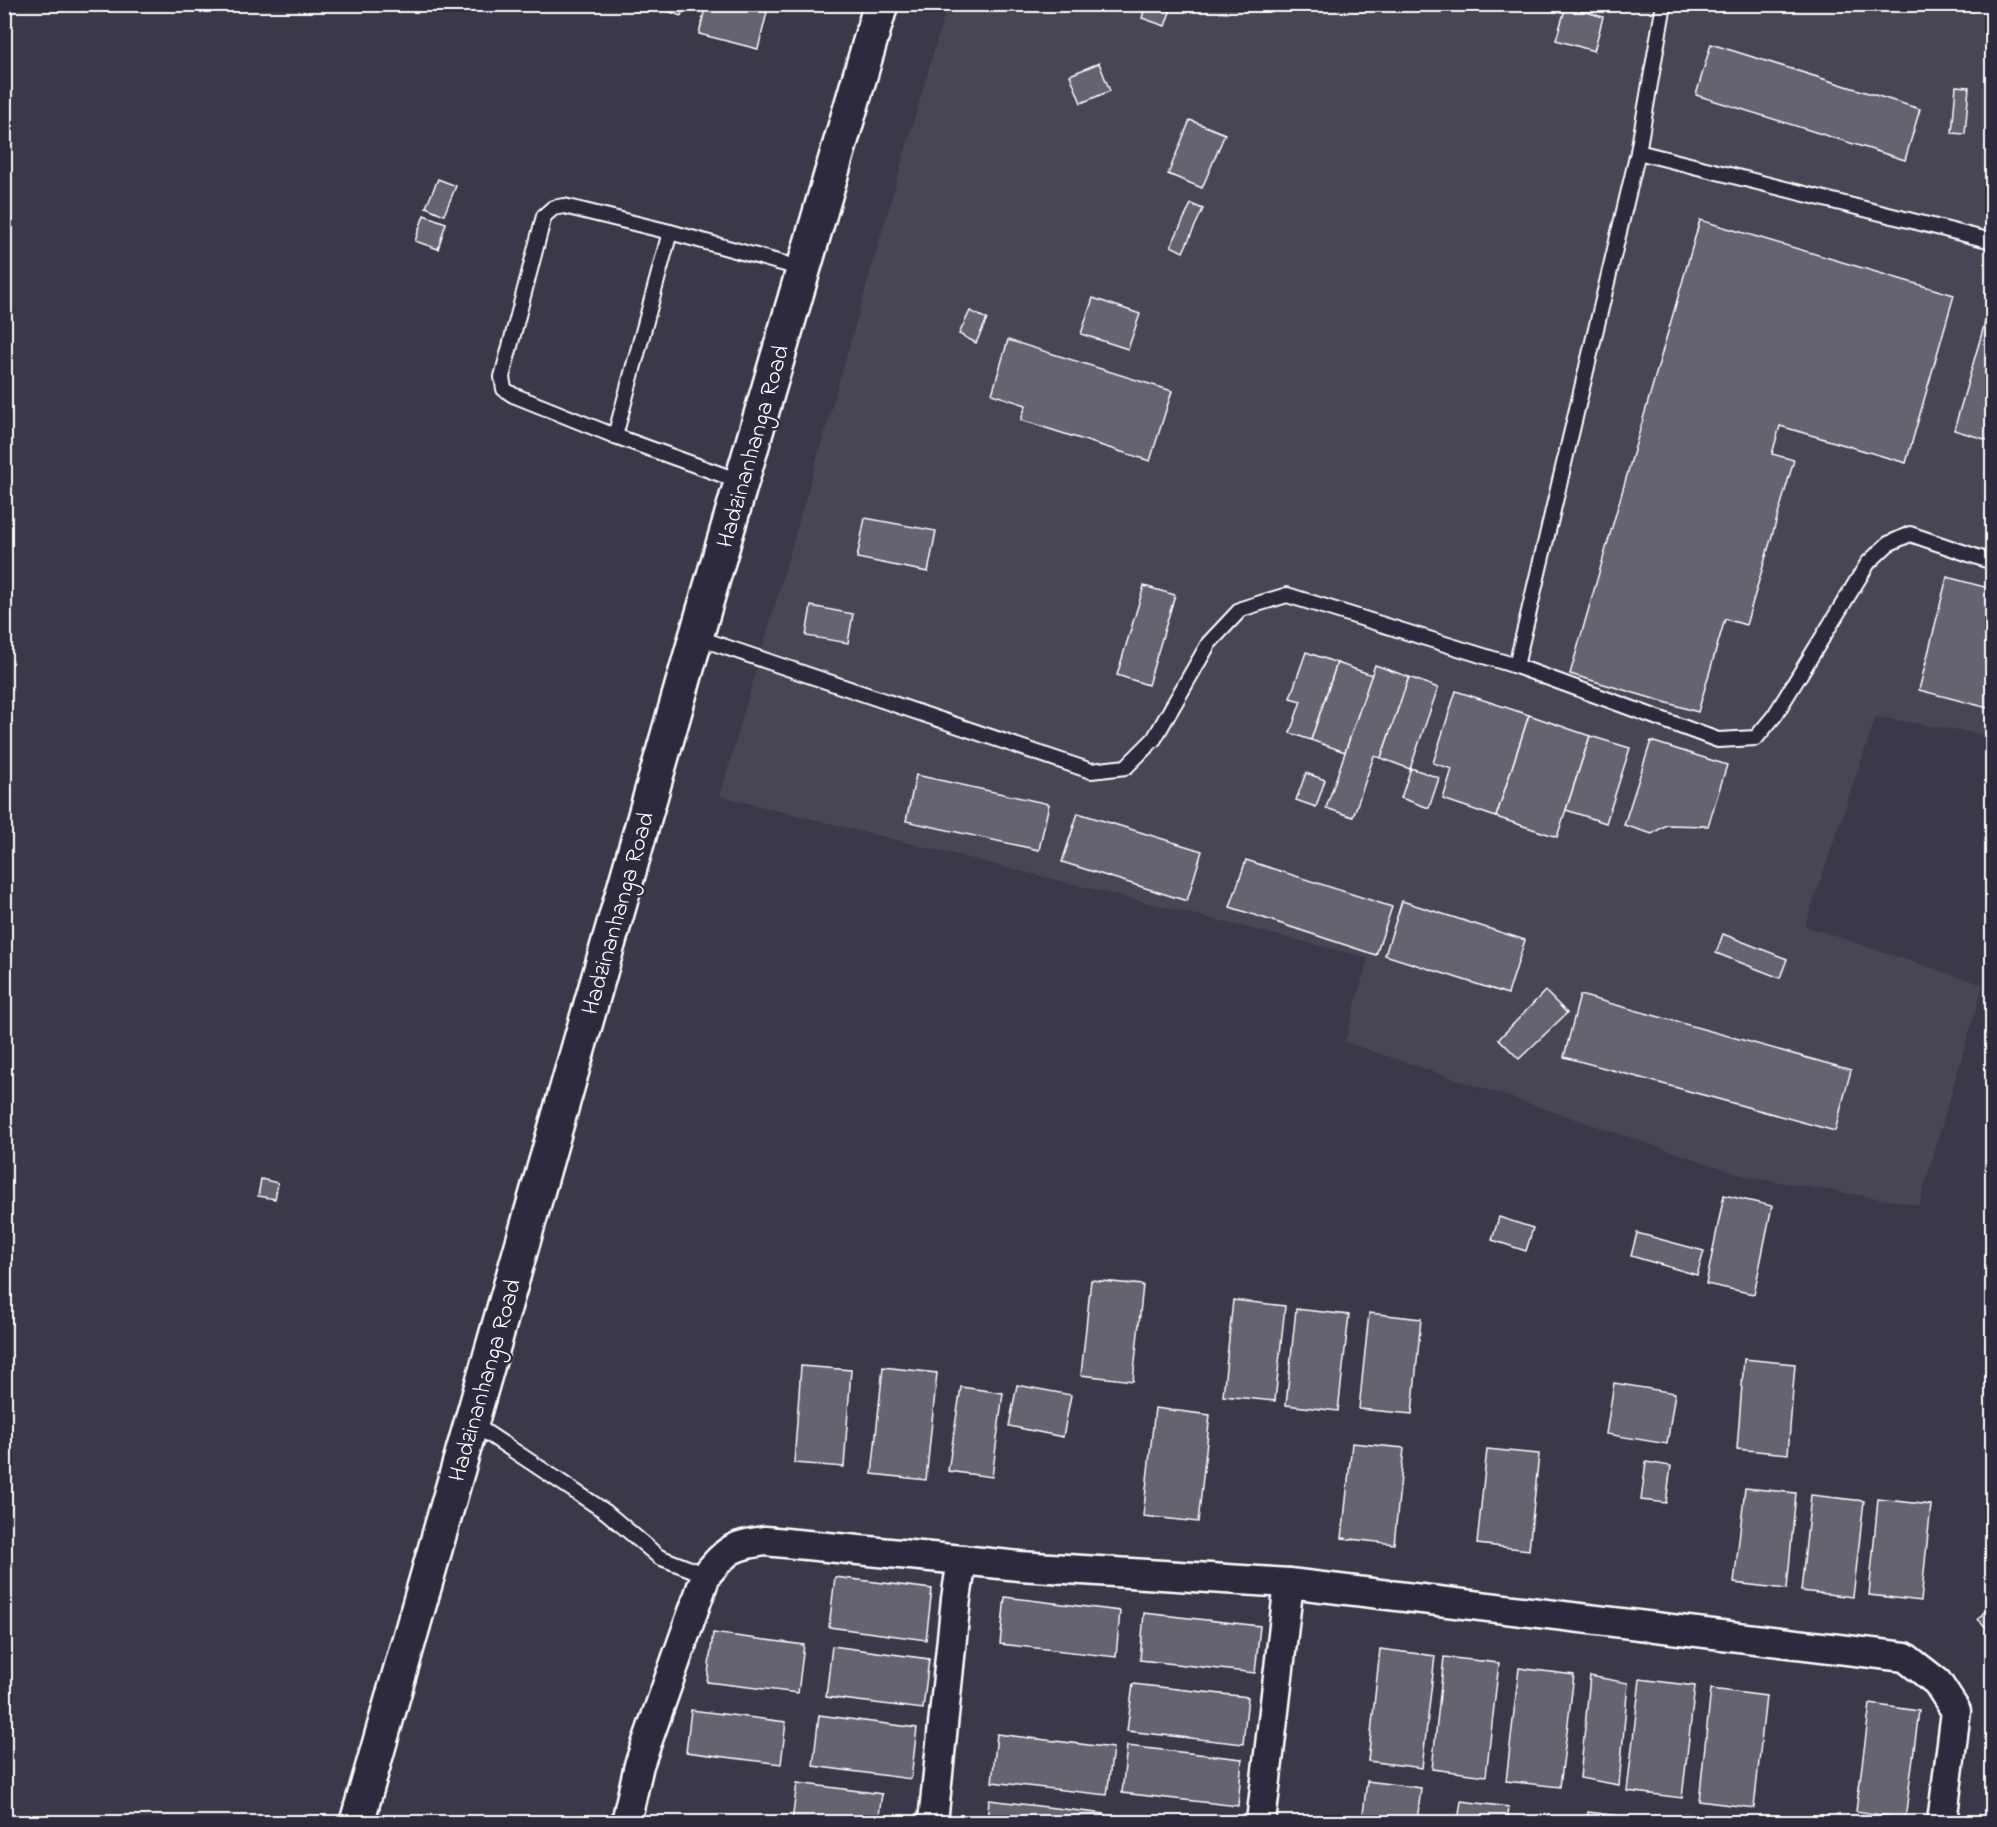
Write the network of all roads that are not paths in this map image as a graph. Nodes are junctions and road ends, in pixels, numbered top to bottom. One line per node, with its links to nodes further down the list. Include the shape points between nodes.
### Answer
1 (881, 4): 6 (street, Hadzinanhanga Road)
2 (1664, 4): 3 (lane)
3 (1638, 152): 5 (lane); 11 (lane)
4 (670, 232): 6 (lane); 7 (lane); 7 (lane, via 564,206 553,208 544,216 502,377 504,389)
5 (1992, 241)
6 (803, 269): 8 (street, Hadzinanhanga Road)
7 (615, 436): 8 (lane)
8 (742, 482): 10 (street, Hadzinanhanga Road)
9 (1992, 562): 11 (lane, via 1910,534 1888,544 1868,563 1775,715 1756,738 1718,740)
10 (696, 637): 11 (lane, via 1091,771 1126,767 1154,740 1209,643 1241,609 1287,596); 12 (street, Hadzinanhanga Road)
11 (1515, 666)
12 (471, 1423): 14 (lane, via 606,1512 659,1557); 16 (street, Hadzinanhanga Road)
13 (962, 1560): 14 (street, via 765,1541 741,1544 723,1555); 15 (street); 18 (street)
14 (706, 1575): 17 (street, via 639,1765)
15 (1289, 1583): 19 (street); 20 (street, via 1905,1657 1937,1682 1956,1711)
16 (357, 1822)
17 (626, 1822)
18 (933, 1822)
19 (1261, 1822)
20 (1942, 1822)

